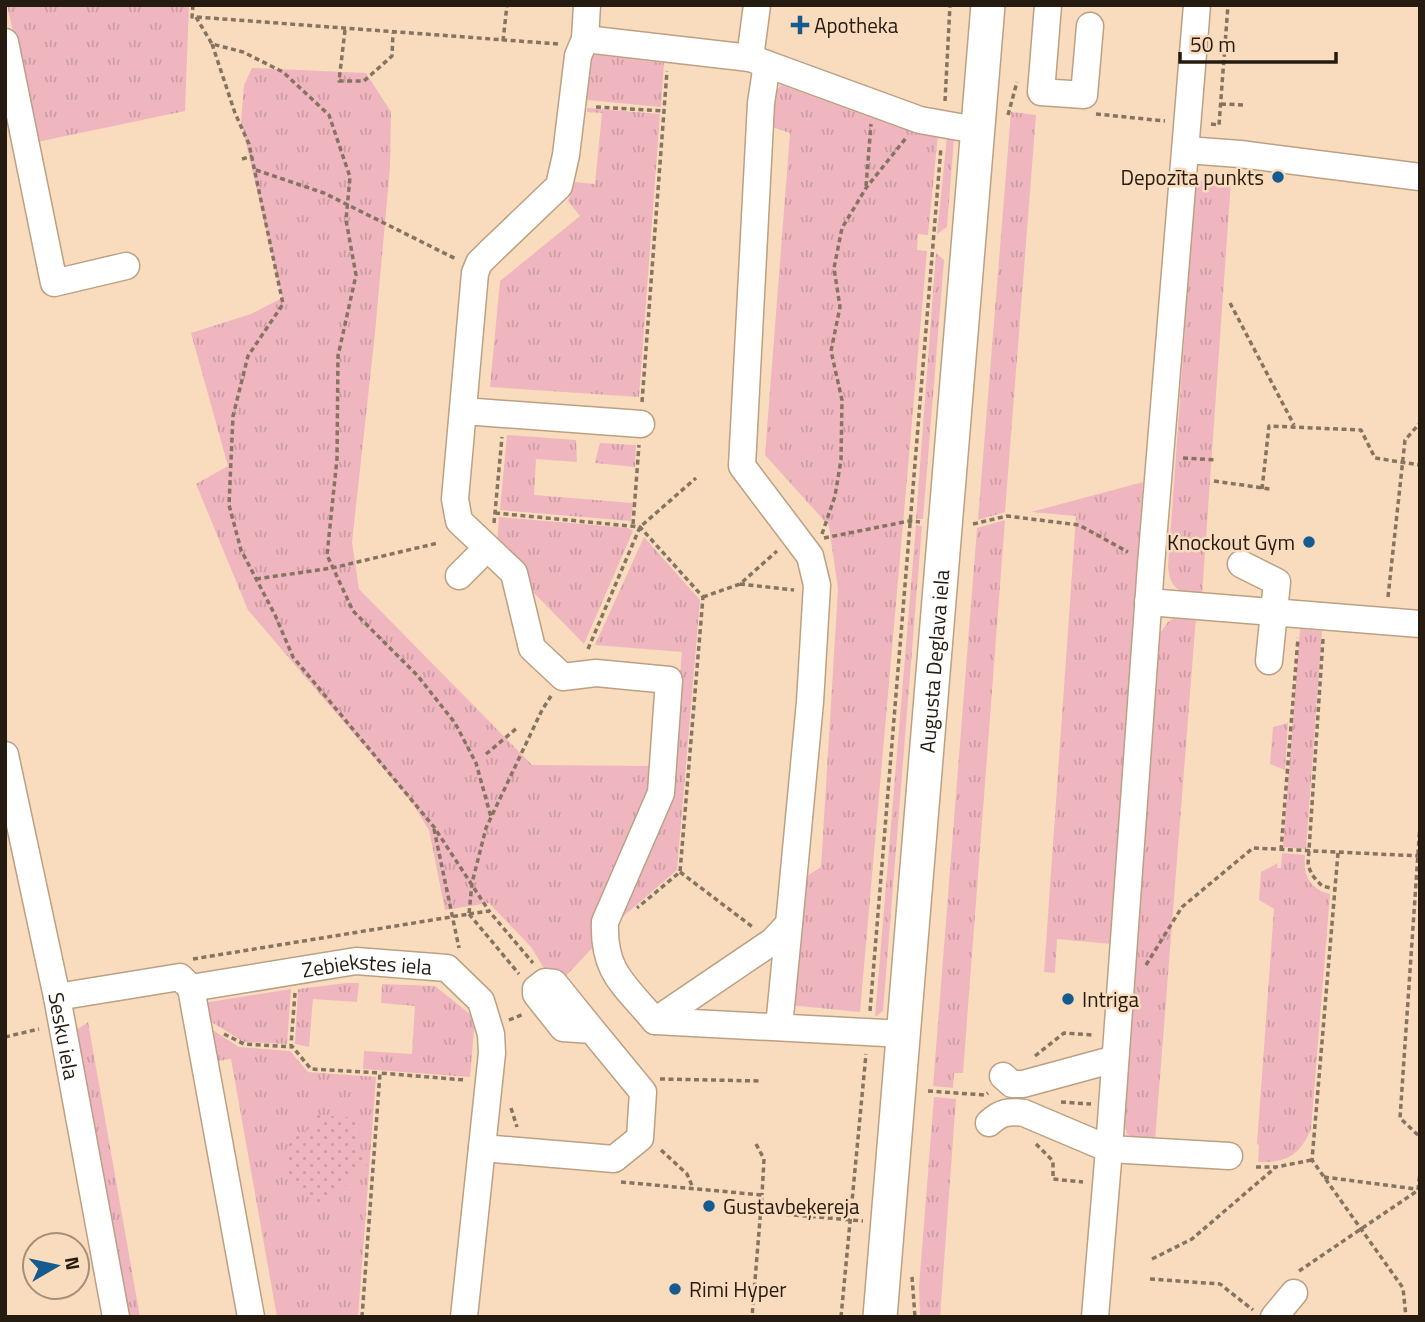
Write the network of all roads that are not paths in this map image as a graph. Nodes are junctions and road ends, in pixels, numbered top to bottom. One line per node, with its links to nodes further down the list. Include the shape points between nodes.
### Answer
1 (587, 5): 7 (street)
2 (757, 5): 9 (street)
3 (988, 5): 10 (main road, Augusta Deglava iela)
4 (1048, 5): 6 (street, via 1041,92 1084,95)
5 (1198, 5): 11 (street)
6 (1090, 26)
7 (585, 39): 9 (street); 14 (street, via 578,56 559,186 477,270)
8 (5, 42): 13 (street, via 54,283)
9 (759, 61): 10 (street, via 932,123); 25 (street, via 761,103 742,466 810,556 817,586 810,702)
10 (976, 130): 31 (main road, Augusta Deglava iela)
11 (1186, 150): 12 (street); 19 (street)
12 (1420, 177)
13 (126, 266)
14 (463, 411): 15 (street); 16 (street, via 455,499 459,521)
15 (641, 424)
16 (487, 548): 18 (street); 29 (street, via 514,573 532,648 563,677 596,673 669,680 661,793 605,922 604,944 611,968)
17 (1241, 564): 20 (street, via 1277,582)
18 (459, 576)
19 (1148, 601): 20 (street); 32 (street)
20 (1274, 612): 21 (street); 22 (street)
21 (1420, 624)
22 (1269, 661)
23 (5, 755): 24 (street, Sesku iela)
24 (14, 839): 28 (street, Sesku iela)
25 (781, 933): 29 (street); 30 (street)
26 (191, 988): 28 (street, Zebiekstes iela, via 180,977); 35 (street, Zebiekstes iela, via 355,961 447,968 481,1000 489,1027 492,1053); 40 (street)
27 (545, 989): 35 (street, via 564,1028 592,1030 643,1092 640,1138 614,1159)
28 (57, 996): 39 (street, Sesku iela)
29 (655, 1021): 30 (street)
30 (779, 1027): 31 (street)
31 (904, 1034): 42 (main road, Augusta Deglava iela)
32 (1115, 1059): 33 (street, via 1023,1084 1012,1084); 36 (street)
33 (1003, 1076)
34 (989, 1123): 36 (street, via 999,1114 1024,1112)
35 (482, 1148): 41 (street)
36 (1109, 1149): 37 (street); 43 (street)
37 (1229, 1156)
38 (1294, 1293): 44 (street)
39 (116, 1317)
40 (251, 1317)
41 (464, 1317)
42 (880, 1317)
43 (1095, 1317)
44 (1274, 1317)

